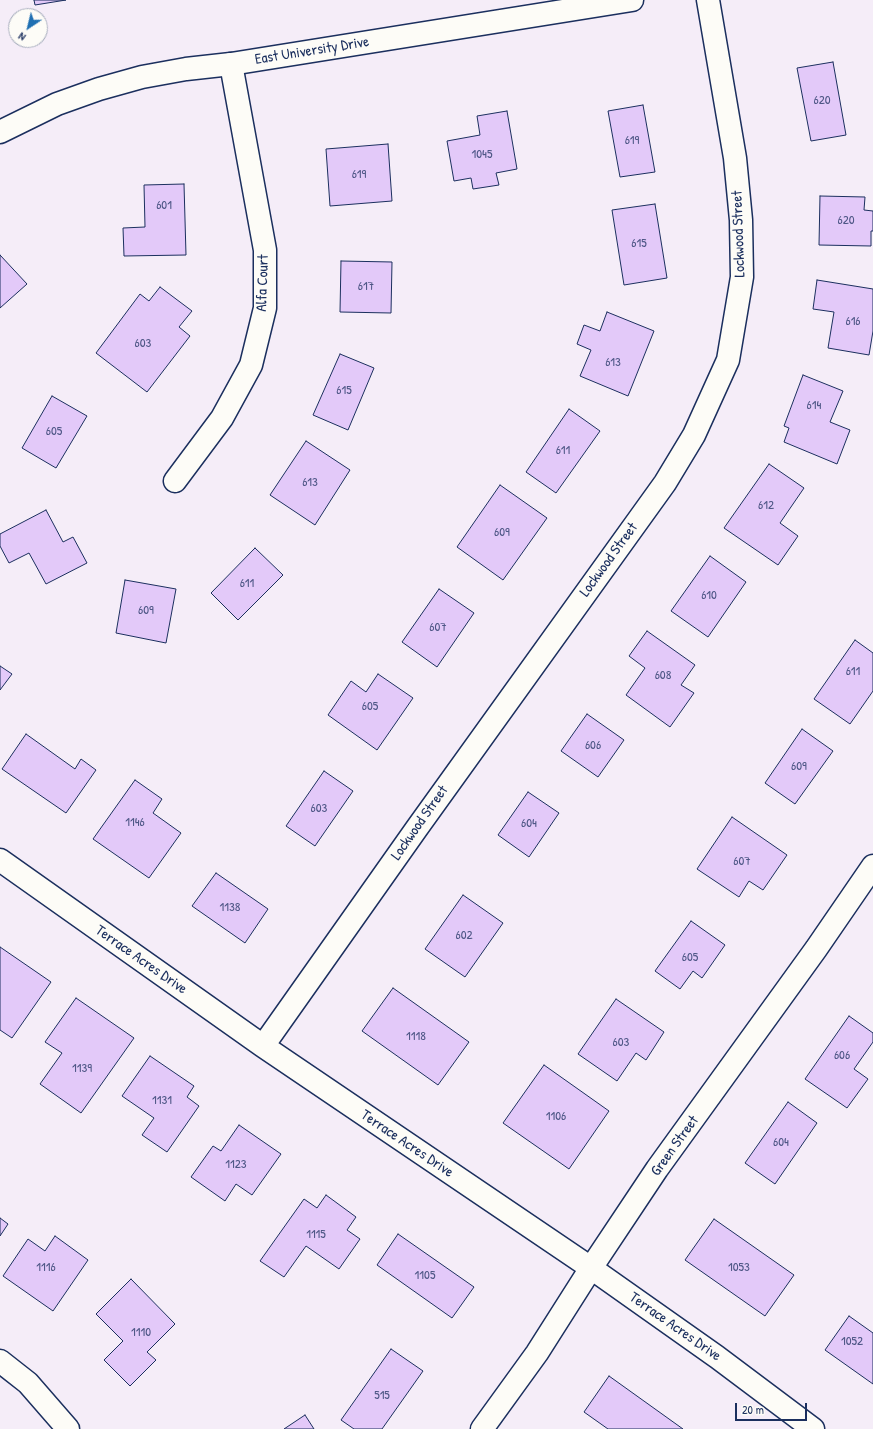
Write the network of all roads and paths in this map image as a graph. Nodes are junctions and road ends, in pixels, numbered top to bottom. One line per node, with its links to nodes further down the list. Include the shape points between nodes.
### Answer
1 (632, 0): 3 (street, East University Drive)
2 (708, 0): 8 (street, Lockwood Street, via 735,158 741,220 742,277 728,360 694,435 665,482)
3 (231, 64): 4 (street, East University Drive, via 142,77 99,89 57,104); 5 (street, Alfa Court, via 265,250 265,308 251,366 222,418)
4 (0, 132)
5 (175, 481)
6 (0, 860): 8 (street, Terrace Acres Drive)
7 (873, 866): 9 (street, Green Street, via 657,1169)
8 (263, 1046): 9 (street, Terrace Acres Drive)
9 (591, 1268): 12 (street, Green Street, via 537,1353); 13 (street, Terrace Acres Drive)
10 (0, 1361): 11 (street, via 28,1383)
11 (68, 1429)
12 (482, 1429)
13 (813, 1429)

